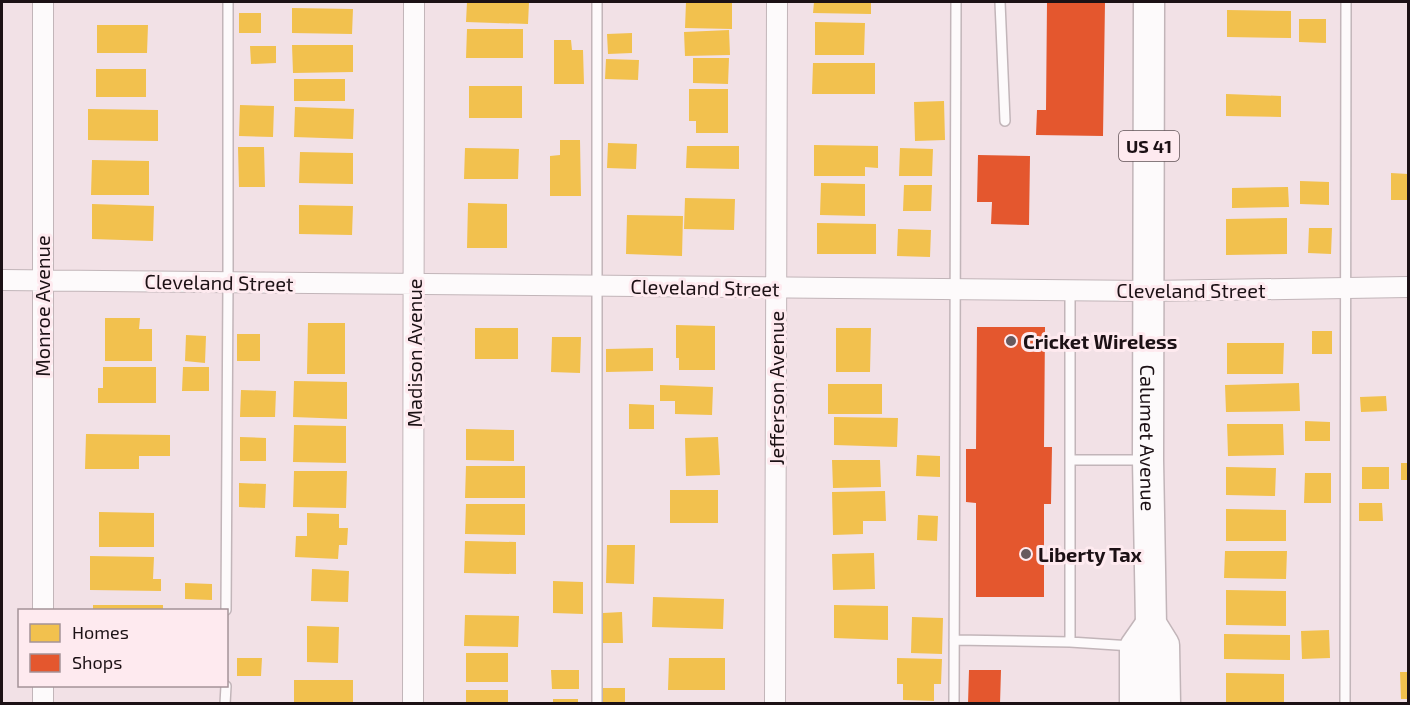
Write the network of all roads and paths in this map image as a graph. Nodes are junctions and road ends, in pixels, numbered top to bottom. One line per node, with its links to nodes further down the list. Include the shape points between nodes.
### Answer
1 (43, 2): 12 (street, Monroe Avenue)
2 (228, 2): 13 (lane)
3 (414, 2): 14 (street, Madison Avenue)
4 (597, 2): 15 (lane)
5 (777, 2): 16 (street, Jefferson Avenue)
6 (956, 2): 19 (lane)
7 (1000, 2): 10 (lane)
8 (1149, 2): 21 (main road, Calumet Avenue / US 41)
9 (1346, 2): 18 (lane)
10 (1005, 121)
11 (2, 280): 12 (street, Cleveland Street)
12 (42, 280): 13 (street, Cleveland Street); 24 (street, Monroe Avenue)
13 (228, 282): 14 (street, Cleveland Street); 25 (lane)
14 (414, 284): 15 (street, Cleveland Street); 33 (street, Madison Avenue)
15 (597, 286): 16 (street, Cleveland Street); 34 (lane)
16 (776, 287): 19 (street, Cleveland Street); 35 (street, Jefferson Avenue)
17 (1408, 287): 18 (street, Cleveland Street)
18 (1345, 288): 21 (street, Cleveland Street); 39 (lane)
19 (955, 290): 20 (street, Cleveland Street); 27 (lane)
20 (1070, 290): 21 (street, Cleveland Street); 22 (lane)
21 (1149, 291): 23 (main road, Calumet Avenue / US 41)
22 (1070, 460): 23 (lane); 28 (lane)
23 (1148, 460): 26 (main road, Calumet Avenue / US 41)
24 (43, 609)
25 (226, 609)
26 (1143, 635): 28 (lane); 37 (main road, Calumet Avenue / US 41); 38 (main road, Calumet Avenue / US 41, via 1164,645)
27 (954, 640): 28 (lane); 36 (lane)
28 (1070, 642)
29 (43, 687): 31 (street)
30 (225, 687): 32 (lane)
31 (43, 704)
32 (225, 704)
33 (413, 704)
34 (597, 704)
35 (775, 704)
36 (954, 704)
37 (1135, 704)
38 (1165, 704)
39 (1345, 704)

